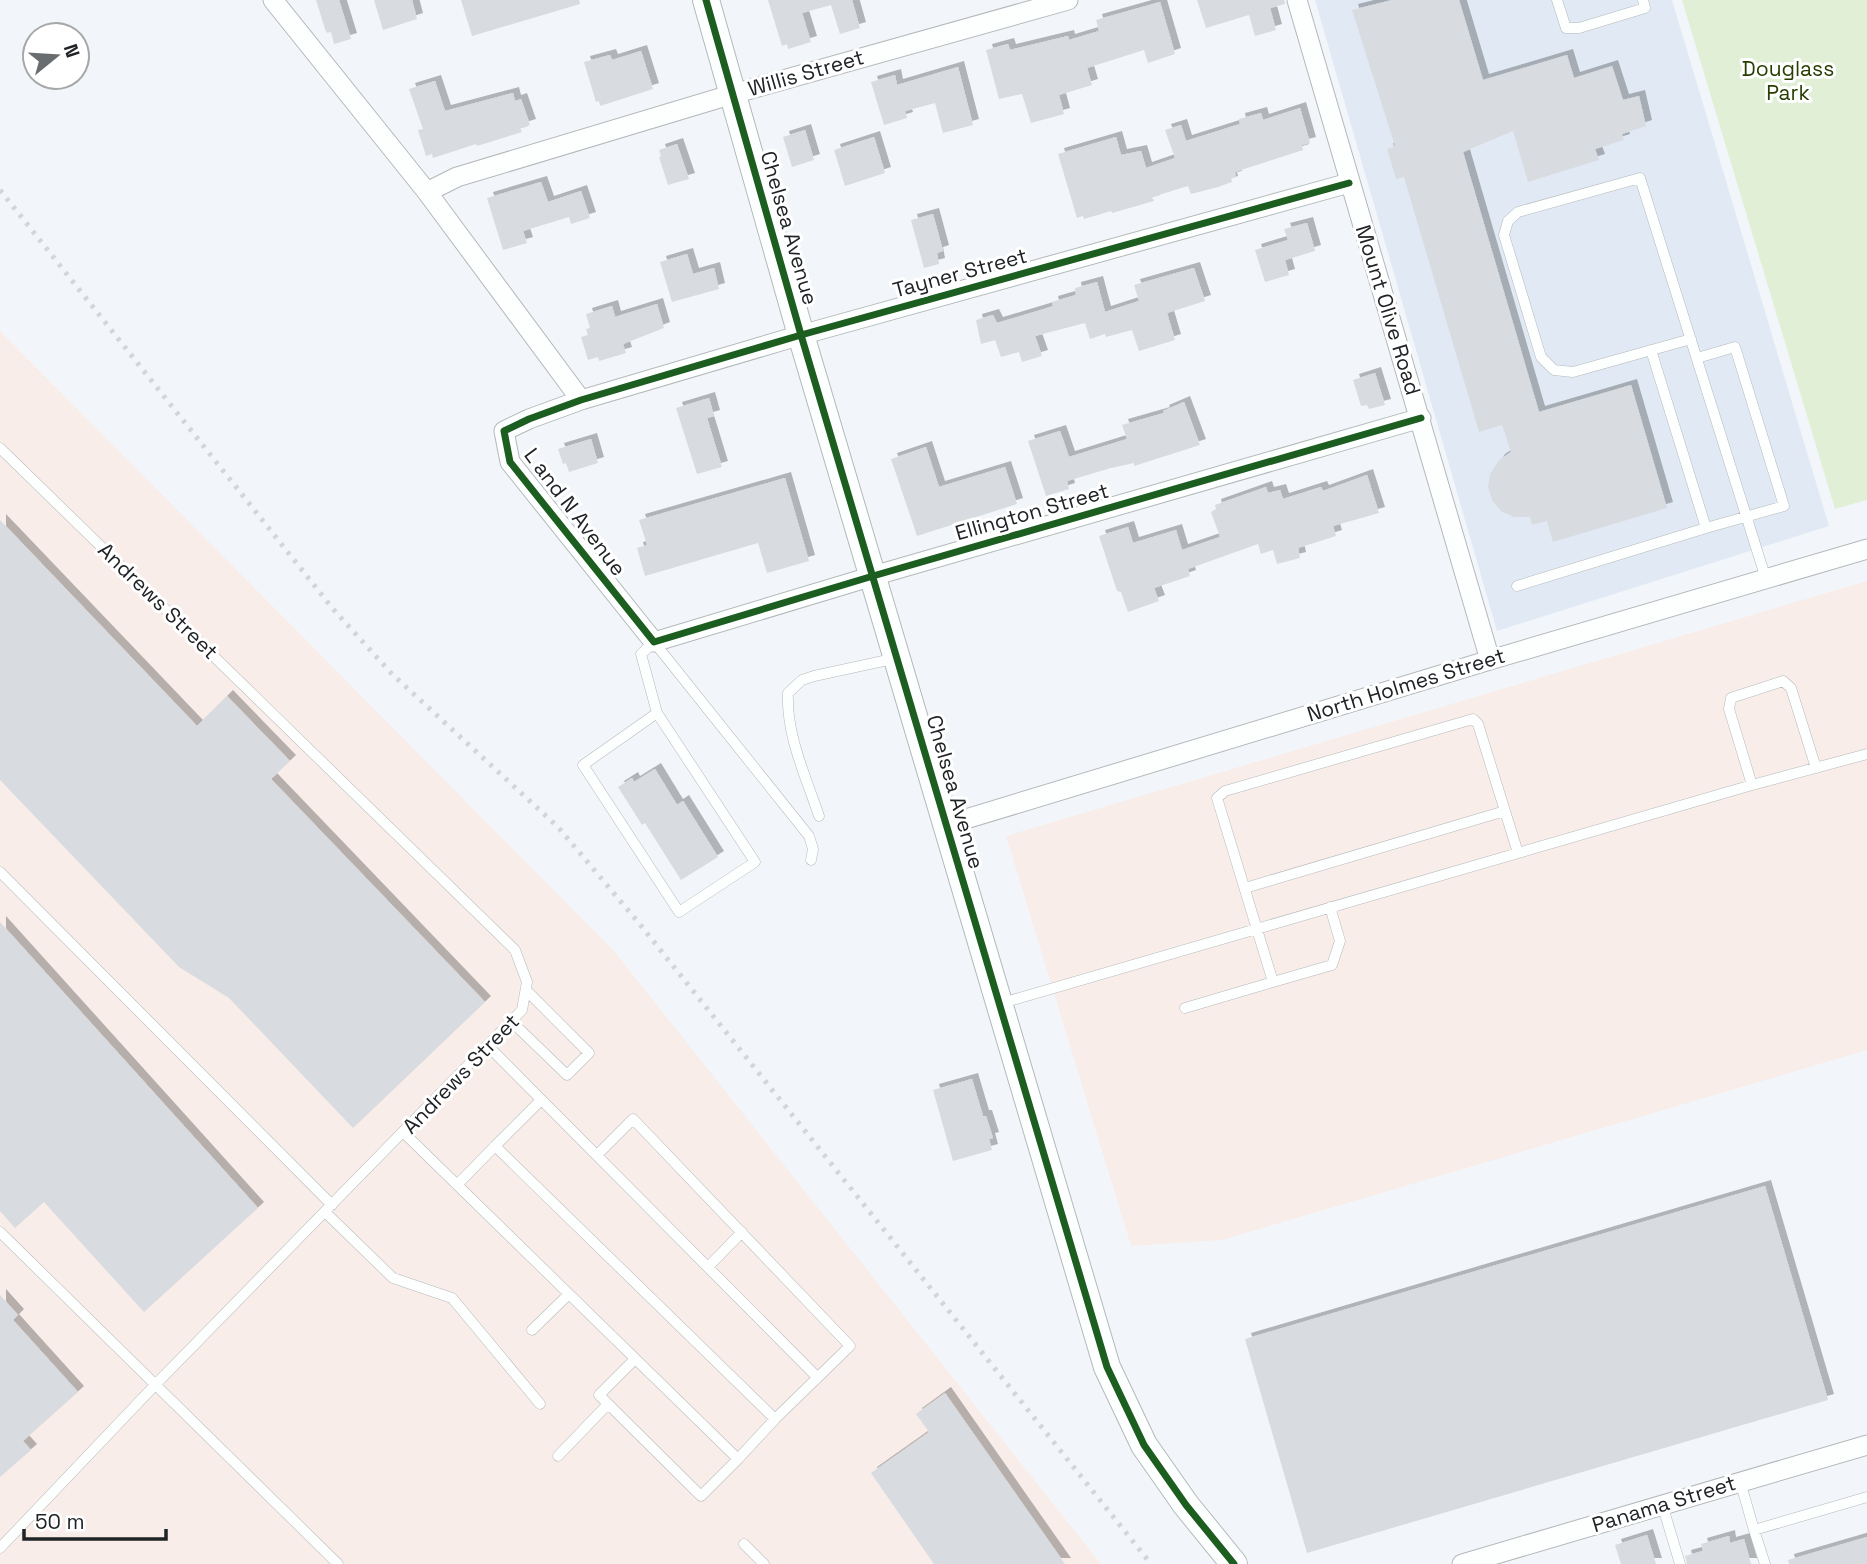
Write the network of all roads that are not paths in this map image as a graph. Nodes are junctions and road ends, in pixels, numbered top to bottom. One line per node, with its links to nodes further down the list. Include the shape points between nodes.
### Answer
1 (273, 0): 9 (street)
2 (706, 0): 7 (main road, Chelsea Avenue)
3 (1068, 0): 7 (street, Willis Street)
4 (1297, 0): 8 (street, Mount Olive Road)
5 (1557, 0): 6 (lane, via 1566,28 1645,8)
6 (1643, 0)
7 (733, 94): 9 (street, Willis Street, via 457,177); 10 (main road, Chelsea Avenue)
8 (1349, 183): 10 (street, Tayner Street); 15 (street, Mount Olive Road)
9 (427, 192): 14 (street)
10 (801, 335): 14 (street, Tayner Street); 20 (main road, Chelsea Avenue)
11 (1691, 339): 12 (lane); 12 (lane, via 1640,178 1518,212 1508,221 1504,234 1541,357 1554,370 1573,372); 13 (lane)
12 (1651, 350): 18 (lane)
13 (1697, 358): 17 (lane); 17 (lane, via 1735,347 1784,506)
14 (581, 400): 23 (street, L and N Avenue, via 504,432 510,462)
15 (1421, 418): 20 (street, Ellington Street); 25 (street, Mount Olive Road)
16 (0, 448): 40 (lane, Andrews Street, via 515,950)
17 (1746, 516): 18 (lane); 21 (lane)
18 (1706, 528): 22 (lane)
19 (1867, 550): 21 (street, North Holmes Street)
20 (873, 576): 23 (street, Ellington Street); 24 (main road, Chelsea Avenue)
21 (1766, 579): 25 (street, North Holmes Street)
22 (1517, 586)
23 (653, 642): 26 (lane, via 641,654); 34 (lane, L and N Avenue, via 809,836)
24 (897, 658): 31 (lane, via 814,676 788,693 796,748); 32 (main road, Chelsea Avenue)
25 (1490, 660): 32 (street, North Holmes Street)
26 (657, 713): 26 (lane, via 755,862 679,912 583,765)
27 (1867, 754): 28 (lane)
28 (1816, 768): 29 (lane); 29 (lane, via 1791,688 1783,681 1731,698 1729,709)
29 (1752, 786): 33 (lane)
30 (1505, 811): 33 (lane); 36 (lane); 36 (lane, via 1473,719 1225,791 1217,798)
31 (819, 816)
32 (946, 825): 41 (main road, Chelsea Avenue)
33 (1518, 853): 37 (lane)
34 (811, 860)
35 (0, 873): 50 (lane)
36 (1245, 888): 38 (lane)
37 (1330, 907): 38 (lane); 39 (lane, via 1340,941 1332,965)
38 (1256, 928): 39 (lane); 41 (lane)
39 (1273, 982): 42 (lane)
40 (526, 990): 43 (lane, Andrews Street, via 522,1010); 43 (lane, via 589,1053 567,1075)
41 (998, 1004): 73 (main road, Chelsea Avenue, via 1107,1367 1144,1445)
42 (1185, 1008)
43 (511, 1021): 44 (lane, Andrews Street)
44 (488, 1046): 45 (lane); 46 (lane, Andrews Street)
45 (541, 1100): 47 (lane); 48 (lane)
46 (404, 1133): 49 (lane); 50 (lane, Andrews Street)
47 (495, 1146): 49 (lane); 61 (lane)
48 (597, 1155): 52 (lane, via 633,1119); 53 (lane)
49 (457, 1185): 54 (lane)
50 (329, 1208): 58 (lane, Andrews Street); 59 (lane, via 393,1278 452,1298)
51 (0, 1232): 58 (lane)
52 (741, 1232): 53 (lane); 57 (lane, via 850,1346)
53 (708, 1267): 57 (lane)
54 (568, 1295): 55 (lane); 56 (lane)
55 (532, 1330)
56 (635, 1359): 60 (lane, via 599,1395); 64 (lane)
57 (817, 1377): 61 (lane)
58 (156, 1384): 70 (lane, Andrews Street); 71 (lane)
59 (540, 1404)
60 (608, 1404): 63 (lane); 64 (lane, via 701,1496)
61 (775, 1419): 64 (lane)
62 (1867, 1446): 65 (street, Panama Street)
63 (558, 1456)
64 (738, 1460)
65 (1740, 1481): 67 (street, Panama Street); 68 (lane)
66 (1867, 1497): 68 (lane)
67 (1661, 1504): 74 (street, Panama Street); 75 (lane)
68 (1754, 1530): 76 (lane)
69 (744, 1544): 72 (lane)
70 (0, 1548)
71 (338, 1564)
72 (764, 1564)
73 (1234, 1564)
74 (1462, 1564)
75 (1680, 1564)
76 (1765, 1564)

